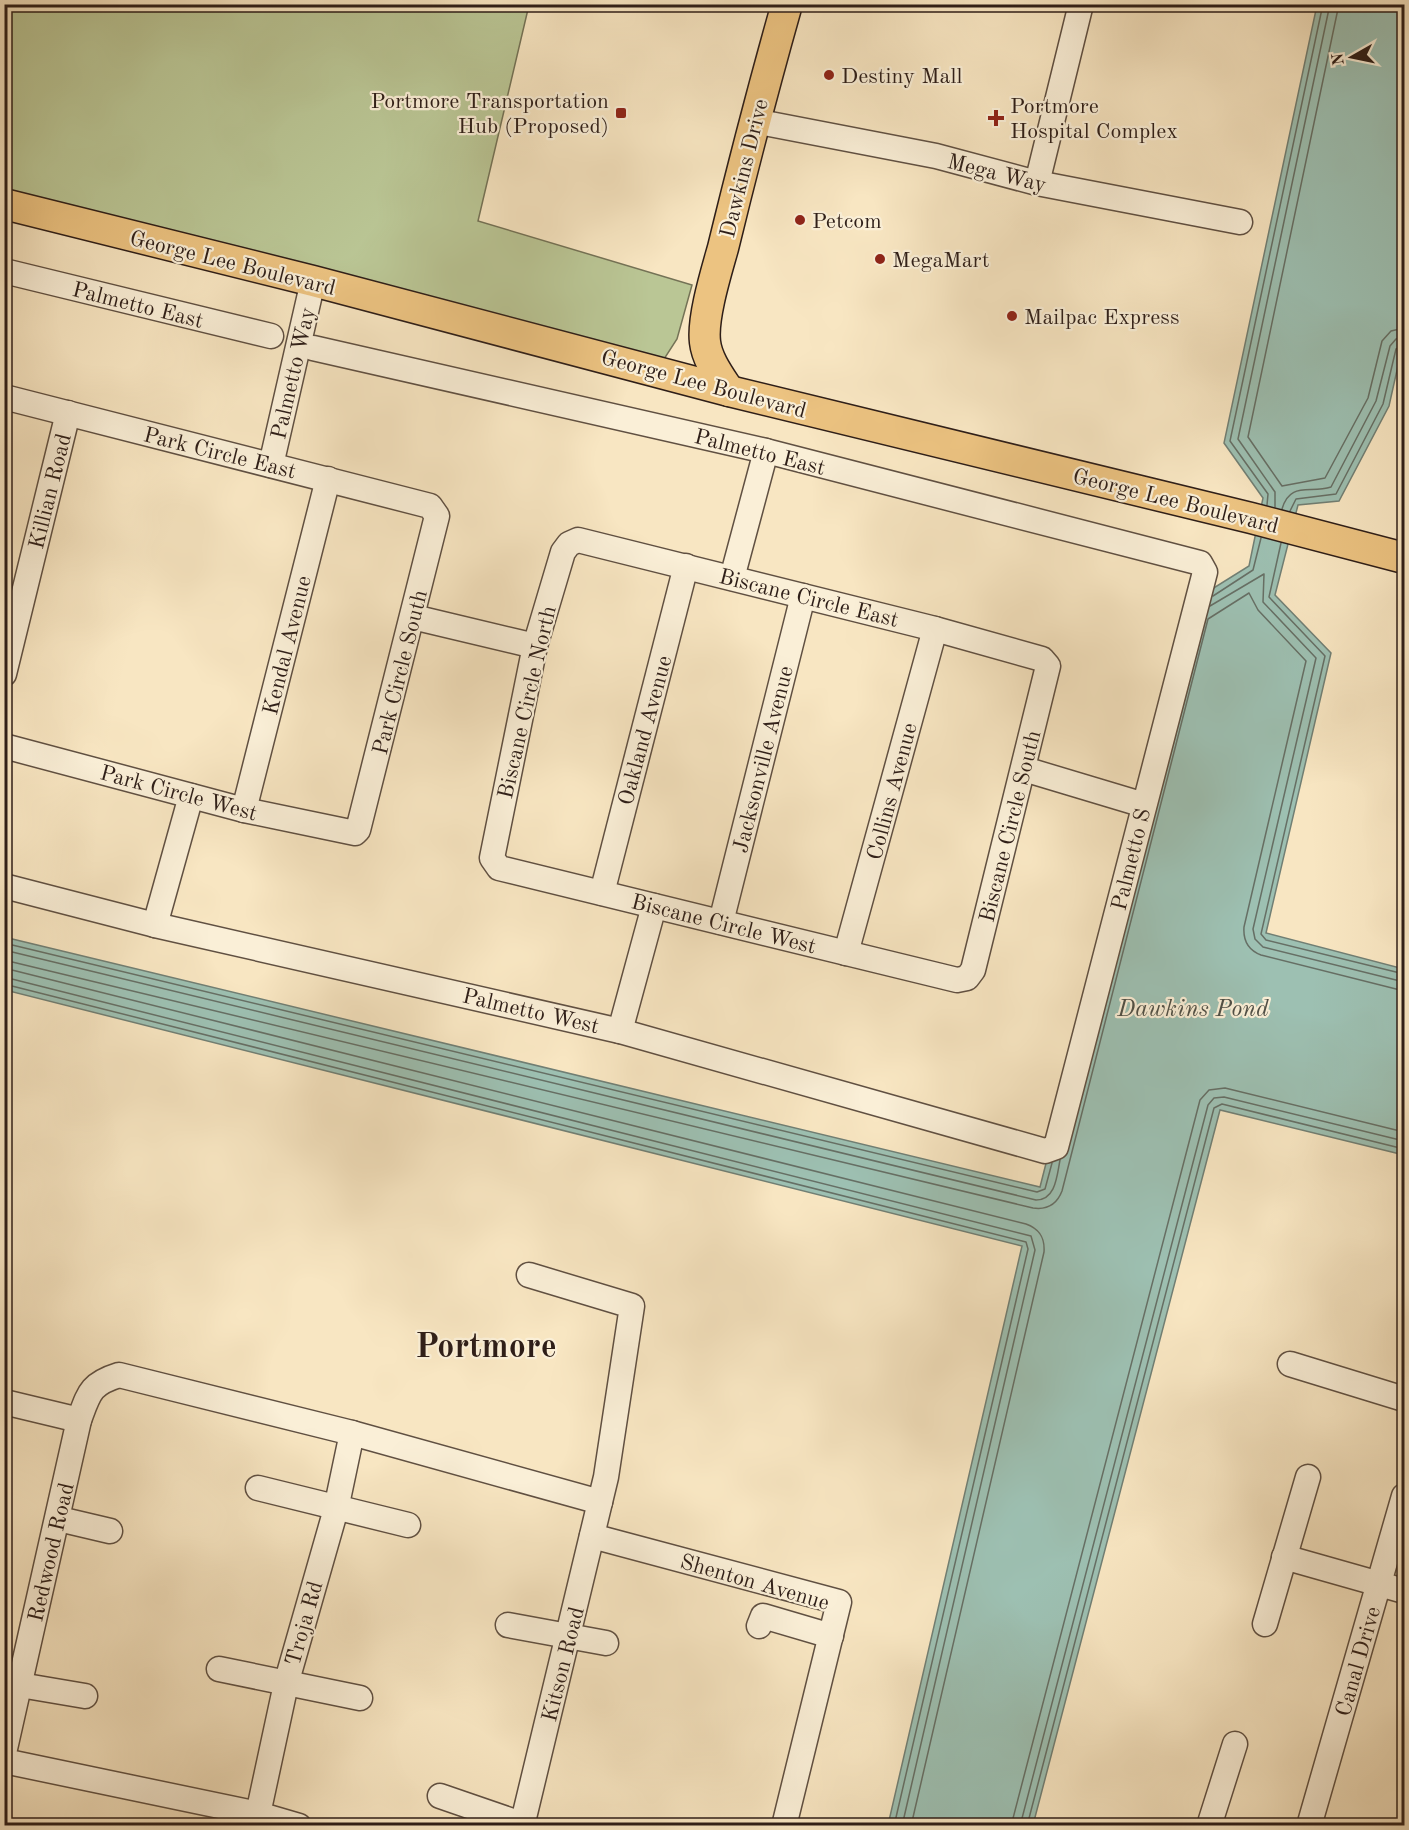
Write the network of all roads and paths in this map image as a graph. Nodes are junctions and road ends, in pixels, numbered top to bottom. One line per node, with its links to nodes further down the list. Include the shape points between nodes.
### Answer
1 (786, 4): 3 (main road, Dawkins Drive)
2 (1081, 4): 4 (street)
3 (754, 121): 4 (street, Mega Way, via 936,156); 9 (main road, Dawkins Drive)
4 (1037, 183): 6 (street, Mega Way)
5 (4, 204): 8 (main road, George Lee Boulevard)
6 (1240, 222)
7 (4, 271): 10 (street, Palmetto East)
8 (314, 281): 12 (main road, George Lee Boulevard); 17 (street, Palmetto Way)
9 (705, 334): 12 (main road, via 687,356); 13 (main road, Dawkins Drive, via 710,359)
10 (271, 336)
11 (313, 348): 16 (street, Palmetto East)
12 (657, 370): 13 (main road, George Lee Boulevard)
13 (729, 391): 21 (main road, George Lee Boulevard)
14 (4, 397): 15 (street, Park Circle East)
15 (68, 413): 17 (street, Park Circle East); 30 (street, Killian Road)
16 (766, 452): 23 (street, Palmetto East, via 1200,563); 24 (street)
17 (271, 465): 18 (street, Park Circle East)
18 (328, 479): 19 (street, Park Circle East); 35 (street, Kendal Avenue)
19 (435, 510): 26 (street, Park Circle South, via 437,516)
20 (569, 544): 22 (street, Biscane Circle East, via 578,540); 28 (street, Biscane Circle North, via 563,552)
21 (1404, 558)
22 (686, 567): 24 (street, Biscane Circle East); 39 (street, Oakland Avenue)
23 (1203, 567): 34 (street, Palmetto S)
24 (732, 578): 25 (street, Biscane Circle East)
25 (802, 596): 27 (street, Biscane Circle East); 41 (street, Jacksonville Avenue)
26 (413, 617): 28 (street); 36 (street, Park Circle South)
27 (935, 629): 29 (street, Biscane Circle East); 43 (street, Collins Avenue)
28 (535, 646): 37 (street, Biscane Circle North)
29 (1046, 662): 32 (street, Biscane Circle South)
30 (4, 674)
31 (4, 746): 33 (street, Park Circle West)
32 (1024, 769): 34 (street); 44 (street, Biscane Circle South, via 973,970 967,978)
33 (191, 796): 35 (street, Park Circle West); 42 (street)
34 (1144, 805): 46 (street, Palmetto S, via 1056,1147)
35 (244, 810): 36 (street, Park Circle West)
36 (355, 833)
37 (494, 863): 39 (street, Biscane Circle West, via 499,868)
38 (4, 886): 42 (street, Palmetto West)
39 (602, 893): 40 (street, Biscane Circle West)
40 (654, 906): 41 (street, Biscane Circle West); 45 (street)
41 (721, 922): 43 (street, Biscane Circle West)
42 (155, 925): 45 (street, Palmetto West)
43 (846, 953): 44 (street, Biscane Circle West)
44 (957, 980)
45 (620, 1031): 46 (street, Palmetto West)
46 (1052, 1150)
47 (529, 1275): 56 (street, Kitson Road, via 632,1306)
48 (1290, 1364): 49 (street)
49 (1404, 1399)
50 (4, 1402): 51 (street)
51 (80, 1420): 52 (street, Redwood Road, via 88,1396 100,1381 119,1375); 58 (street, Redwood Road)
52 (352, 1433): 56 (street, Redwood Road); 57 (street, Troja Rd)
53 (1308, 1477): 62 (street)
54 (258, 1488): 57 (street)
55 (1404, 1496): 63 (street, Canal Drive)
56 (600, 1502): 61 (street, Kitson Road)
57 (336, 1509): 59 (street); 72 (street, Troja Rd)
58 (59, 1519): 60 (street); 73 (street, Redwood Road)
59 (408, 1525)
60 (110, 1531)
61 (592, 1536): 68 (street, Kitson Road); 69 (street, Shenton Avenue, via 840,1602)
62 (1284, 1557): 63 (street); 65 (street)
63 (1379, 1584): 64 (street); 85 (street, Canal Drive)
64 (1404, 1591)
65 (1265, 1624)
66 (508, 1625): 68 (street)
67 (759, 1626): 69 (street, via 763,1616)
68 (570, 1635): 70 (street); 81 (street, Kitson Road)
69 (831, 1636): 84 (street, Shenton Avenue)
70 (606, 1643)
71 (219, 1669): 72 (street)
72 (286, 1684): 75 (street); 80 (street, Troja Rd)
73 (20, 1685): 74 (street); 77 (street, Redwood Road)
74 (85, 1696)
75 (360, 1698)
76 (1235, 1744): 82 (street)
77 (4, 1753)
78 (4, 1761): 80 (street)
79 (440, 1796): 81 (street)
80 (258, 1814): 83 (street)
81 (524, 1825)
82 (1212, 1825)
83 (299, 1826)
84 (784, 1826)
85 (1309, 1826)

